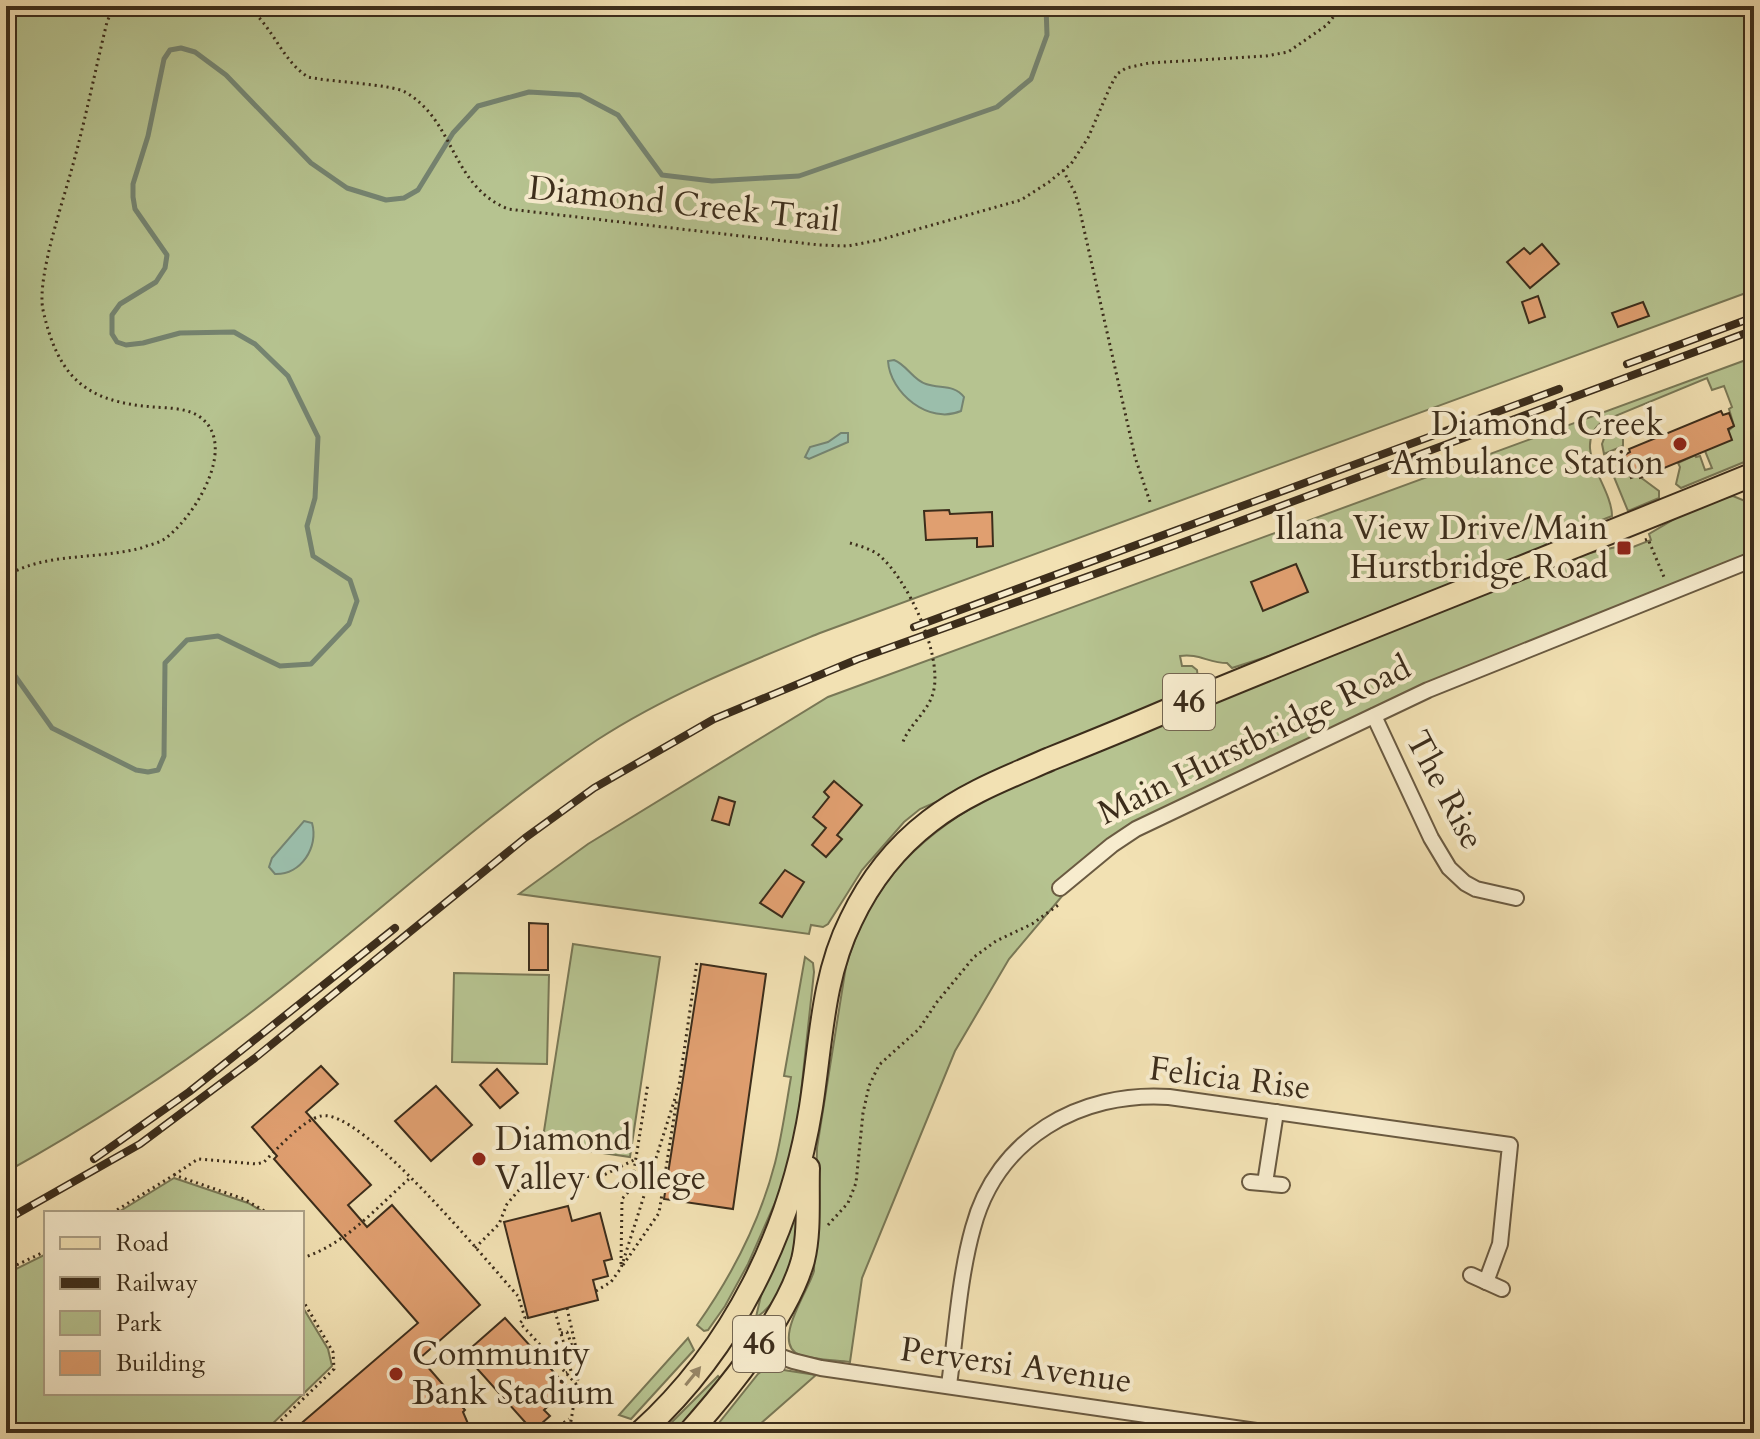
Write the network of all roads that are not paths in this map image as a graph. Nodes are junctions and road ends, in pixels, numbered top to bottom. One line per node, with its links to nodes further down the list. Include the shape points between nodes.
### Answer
1 (1753, 477): 6 (main road, Main Hurstbridge Road / 46, via 1012,775 931,819 889,860 848,925 832,965)
2 (1754, 559): 3 (street, Main Hurstbridge Road)
3 (1374, 716): 4 (street, Main Hurstbridge Road, via 1136,829); 5 (street, The Rise, via 1449,868 1476,889)
4 (1064, 893)
5 (1516, 898)
6 (810, 1111): 14 (main road, Main Hurstbridge Road / 46, via 777,1236); 15 (main road, Main Hurstbridge Road / 46, via 803,1259)
7 (1276, 1112): 9 (street); 12 (street, Felicia Rise, via 1510,1145 1500,1244); 16 (street, Felicia Rise, via 1134,1096 1074,1111 1039,1132 1008,1160 980,1208 969,1246)
8 (1250, 1182): 9 (street)
9 (1265, 1183): 10 (street)
10 (1282, 1185)
11 (1471, 1275): 12 (street)
12 (1486, 1282): 13 (street)
13 (1502, 1289)
14 (725, 1334): 15 (main road); 17 (main road, Main Hurstbridge Road / 46, one-way to 14)
15 (757, 1348): 16 (street, Perversi Avenue, via 812,1366); 18 (main road, Main Hurstbridge Road / 46)
16 (949, 1385): 19 (street, Perversi Avenue)
17 (640, 1433)
18 (689, 1433)
19 (1270, 1433)

